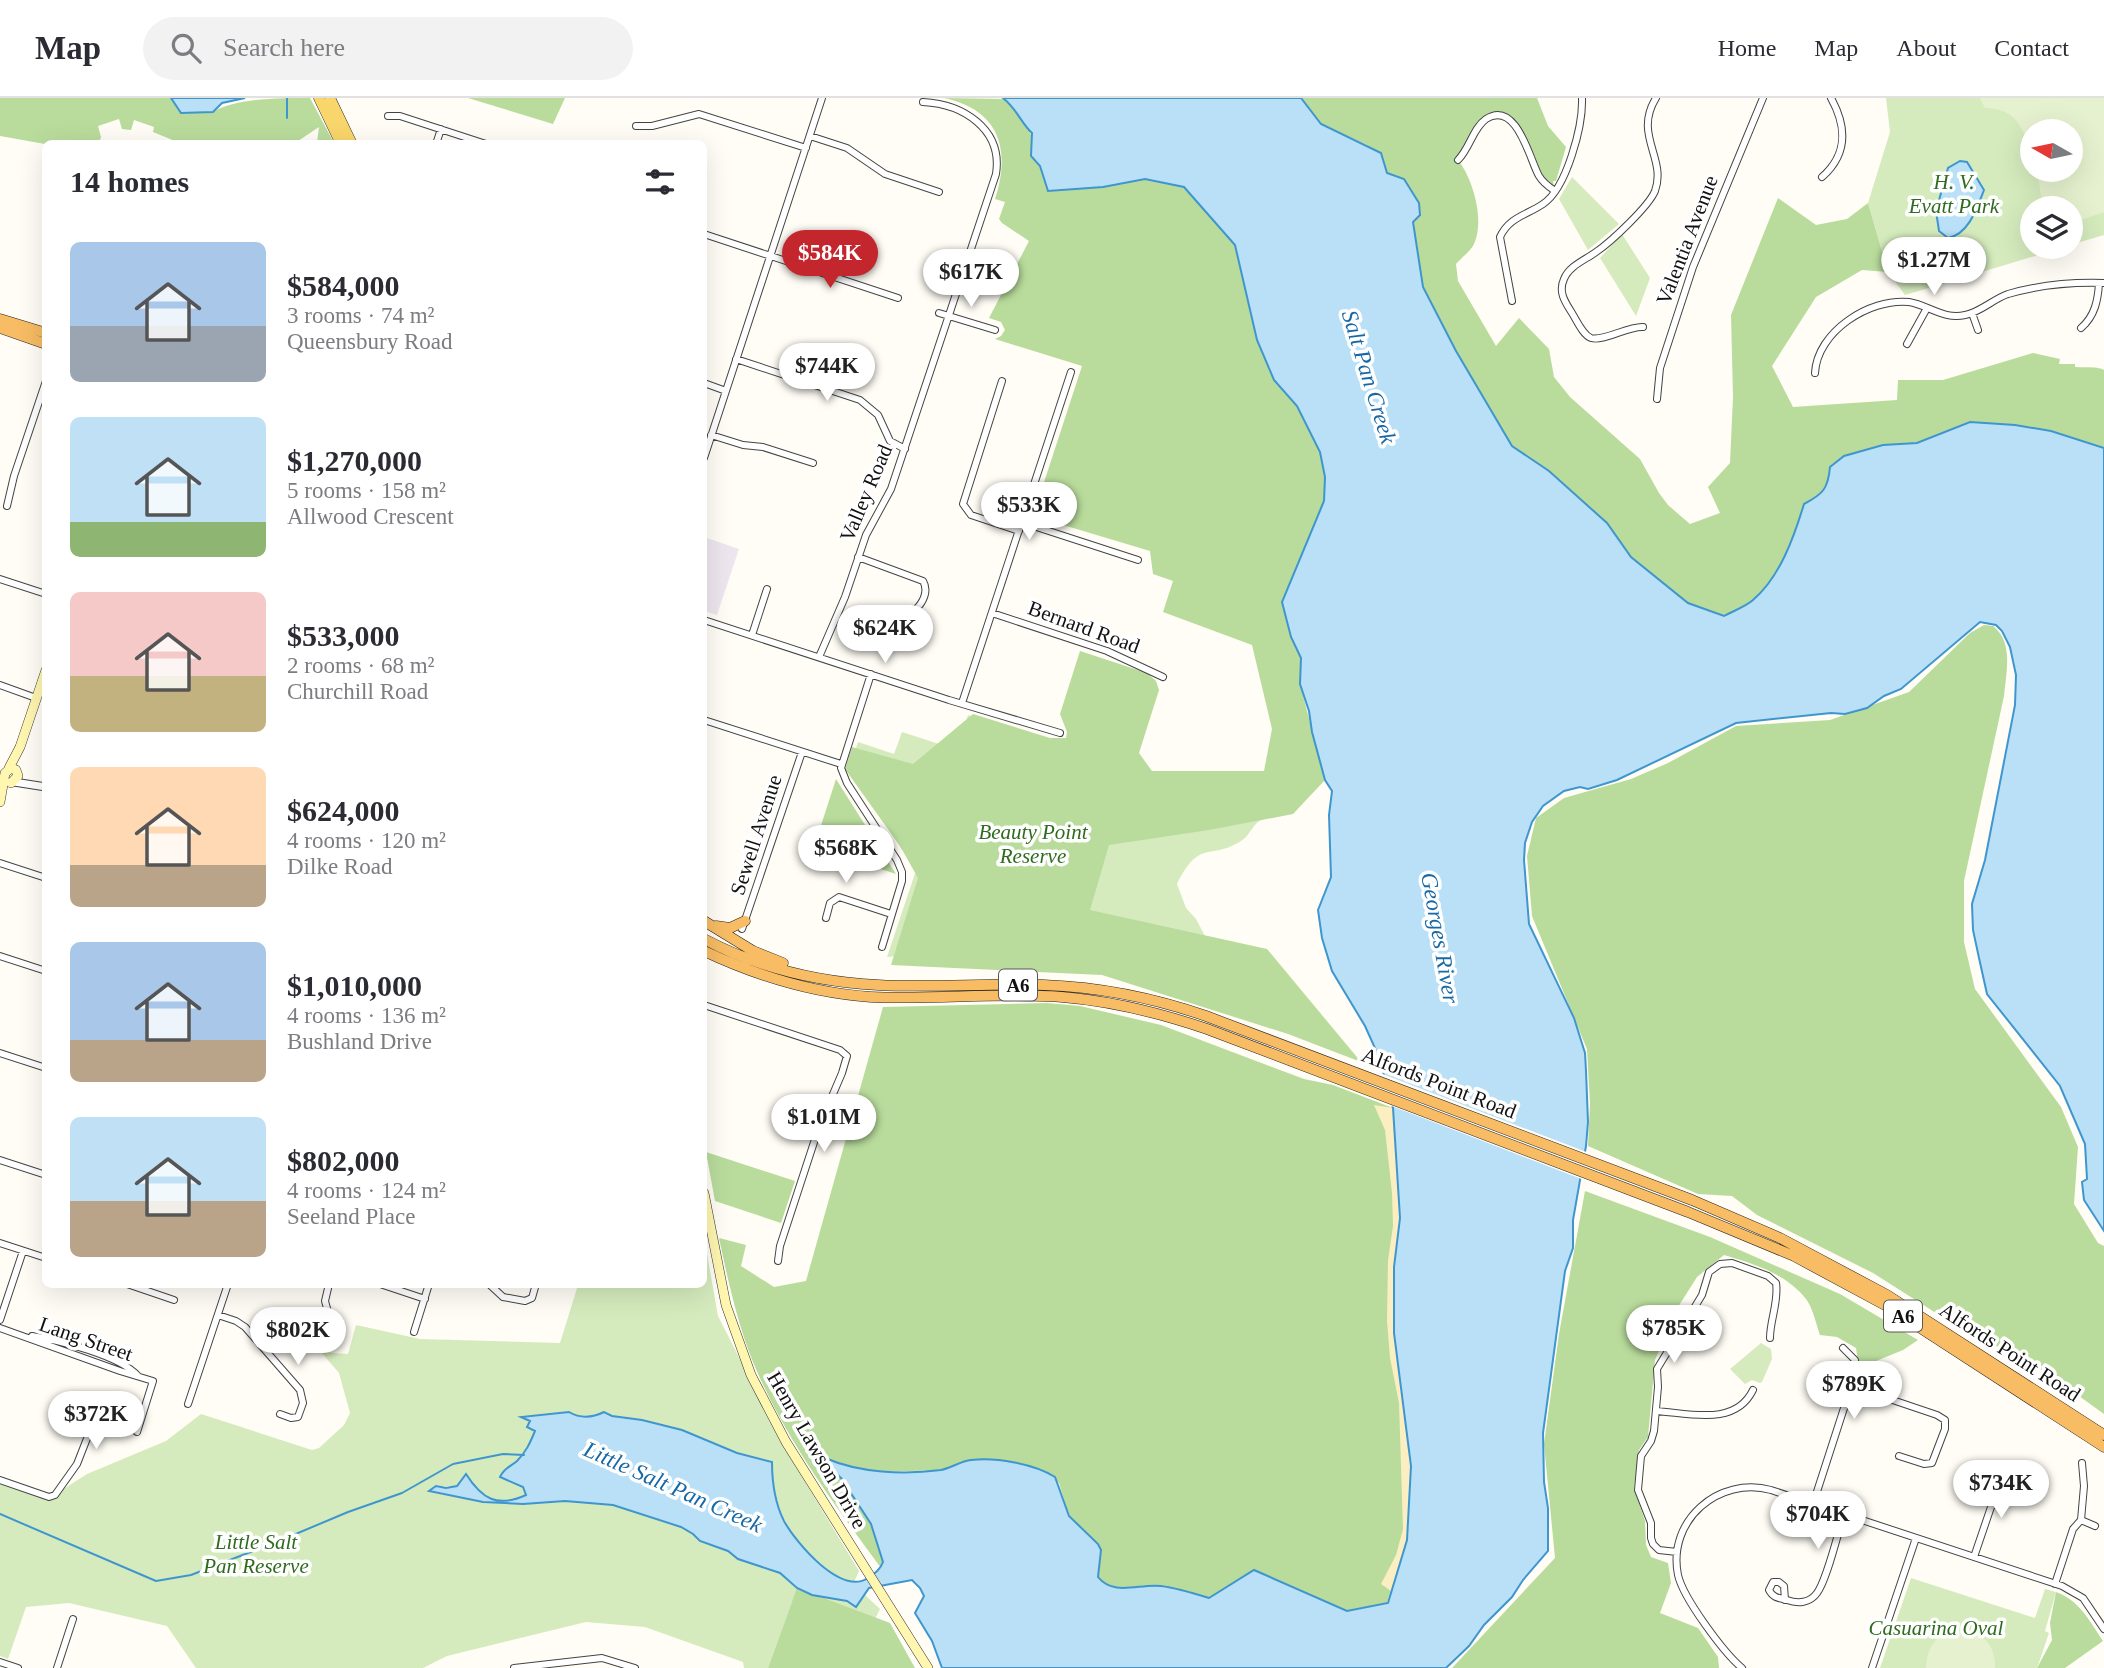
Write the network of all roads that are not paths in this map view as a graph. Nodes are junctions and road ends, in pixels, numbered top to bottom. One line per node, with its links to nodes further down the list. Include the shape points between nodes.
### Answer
1 (319, 98): 13 (main road)
2 (330, 98): 14 (main road)
3 (822, 98): 12 (street)
4 (1582, 98): 20 (street, via 1577,132)
5 (1656, 98): 32 (street, via 1647,126 1658,171 1654,193 1608,243 1570,270 1562,290 1566,304 1591,338)
6 (1763, 98): 47 (street, Valentia Avenue, via 1693,267 1660,368)
7 (1831, 98): 19 (street, via 1840,118 1842,149)
8 (923, 102): 30 (street, Valley Road, via 973,117 988,132 996,159 993,183)
9 (388, 116): 11 (street)
10 (636, 126): 17 (street, via 698,114)
11 (441, 129): 15 (street); 16 (street)
12 (810, 136): 17 (street); 21 (street, via 852,150 885,174)
13 (339, 140)
14 (350, 140)
15 (437, 140)
16 (474, 140)
17 (806, 148): 23 (street)
18 (1458, 160): 20 (street, via 1483,122 1501,117 1521,132 1539,177)
19 (1822, 177)
20 (1555, 191): 26 (street, via 1502,233)
21 (939, 192)
22 (707, 235): 23 (street)
23 (771, 256): 25 (street); 40 (street)
24 (2102, 283): 29 (street, via 2079,282 2007,294); 34 (street, via 2094,311)
25 (898, 298)
26 (1512, 301)
27 (1927, 308): 29 (street, via 1948,315); 39 (street); 42 (street, via 1898,302 1849,319 1824,345)
28 (939, 313): 30 (street)
29 (1972, 313): 36 (street)
30 (949, 316): 35 (street); 50 (street, Valley Road)
31 (0, 319): 37 (highway)
32 (1643, 327)
33 (0, 328): 38 (highway)
34 (2081, 328)
35 (995, 330)
36 (1978, 330)
37 (42, 332)
38 (42, 343)
39 (1907, 344)
40 (736, 359): 45 (street); 50 (street, via 865,402 878,415 890,441)
41 (1071, 372): 53 (street)
42 (1815, 373)
43 (1002, 382): 54 (street, via 963,504 971,514)
44 (707, 384): 45 (street)
45 (726, 391): 48 (street)
46 (42, 393): 52 (street)
47 (1657, 399)
48 (711, 435): 49 (street); 51 (street)
49 (707, 448)
50 (905, 449): 55 (street, Valley Road, via 889,495)
51 (813, 463)
52 (6, 508)
53 (1021, 522): 54 (street); 56 (street)
54 (1018, 531): 63 (street)
55 (858, 557): 58 (street, via 921,579); 66 (street, Valley Road)
56 (1138, 560)
57 (0, 579): 61 (street)
58 (926, 587): 59 (street); 62 (street)
59 (935, 588)
60 (767, 589): 65 (street)
61 (42, 593)
62 (915, 610)
63 (992, 613): 68 (street, Bernard Road, via 1107,651); 72 (street)
64 (707, 621): 65 (street)
65 (752, 635): 66 (street)
66 (819, 657): 67 (street)
67 (871, 674): 72 (street); 76 (street)
68 (1163, 677)
69 (42, 681): 71 (main road)
70 (0, 685): 71 (street)
71 (36, 698): 77 (main road)
72 (962, 703): 74 (street)
73 (707, 721): 75 (street)
74 (1060, 733)
75 (802, 752): 76 (street); 87 (street, Sewell Avenue)
76 (841, 764): 83 (street, via 900,867 902,881)
77 (9, 773): 78 (street); 79 (main road); 80 (main road)
78 (42, 785)
79 (0, 802)
80 (0, 811)
81 (0, 863): 82 (street)
82 (42, 876)
83 (891, 914): 84 (street, via 835,894); 89 (street)
84 (826, 918)
85 (707, 921): 87 (highway, via 725,928)
86 (707, 922): 93 (highway, A6, via 779,962)
87 (743, 925)
88 (707, 940): 93 (highway, Alfords Point Road / A6, via 792,972)
89 (882, 947)
90 (707, 954): 128 (highway, Alfords Point Road / A6, via 793,985 834,993 1037,996 1108,1003 1188,1023 1774,1247 1903,1316)
91 (0, 956): 92 (street)
92 (42, 970)
93 (875, 985): 127 (highway, Alfords Point Road / A6, via 1044,985 1119,993 1191,1011 1329,1061 1780,1238 1871,1285)
94 (707, 1006): 103 (street, via 846,1054)
95 (0, 1053): 96 (street)
96 (42, 1067)
97 (0, 1160): 98 (street)
98 (42, 1174)
99 (707, 1208): 149 (main road, Henry Lawson Drive, via 726,1306 743,1357 771,1415)
100 (0, 1243): 101 (street)
101 (23, 1251): 102 (street); 115 (street)
102 (42, 1257)
103 (778, 1261)
104 (139, 1288): 112 (street)
105 (227, 1288): 114 (street)
106 (328, 1288): 113 (street)
107 (392, 1288): 111 (street)
108 (428, 1288): 111 (street)
109 (493, 1288): 110 (street, via 503,1297 525,1301 532,1298)
110 (535, 1288)
111 (425, 1299): 117 (street)
112 (174, 1300)
113 (328, 1312)
114 (218, 1315): 122 (street); 125 (street, via 245,1327 300,1390 303,1403 298,1417)
115 (0, 1320)
116 (0, 1328): 126 (street, Lang Street, via 153,1381)
117 (414, 1332)
118 (1770, 1338): 123 (street, via 1777,1294 1774,1280 1735,1264 1717,1266 1707,1275 1699,1300 1658,1366)
119 (1843, 1348): 120 (street, via 1856,1364)
120 (1851, 1386): 129 (street, via 1945,1420 1932,1463); 133 (street)
121 (1753, 1390): 123 (street, via 1743,1405 1724,1414)
122 (188, 1404)
123 (1656, 1411): 138 (street, via 1653,1438 1641,1456 1638,1490 1650,1519 1653,1544 1659,1550)
124 (97, 1413): 132 (street, via 78,1461 58,1494 52,1497)
125 (280, 1414)
126 (137, 1432)
127 (2104, 1435)
128 (2104, 1447)
129 (1899, 1456)
130 (2081, 1462): 135 (street)
131 (2010, 1479): 139 (street, via 1990,1510)
132 (0, 1480)
133 (1813, 1504): 134 (street); 138 (street, via 1760,1487 1728,1490 1692,1515)
134 (1844, 1514): 137 (street); 141 (street, via 1818,1592 1802,1602)
135 (2081, 1520): 136 (street); 140 (street, via 2073,1529)
136 (2095, 1526)
137 (1916, 1538): 139 (street); 151 (street)
138 (1677, 1552): 150 (street, via 1678,1575 1686,1596)
139 (1974, 1557): 140 (street)
140 (2055, 1584): 143 (street, via 2083,1598)
141 (1785, 1600)
142 (73, 1619): 146 (street)
143 (2104, 1629)
144 (0, 1662): 145 (street)
145 (18, 1668)
146 (57, 1668)
147 (515, 1668): 148 (street, via 602,1658)
148 (635, 1668)
149 (928, 1668)
150 (1742, 1668)
151 (1872, 1668)

